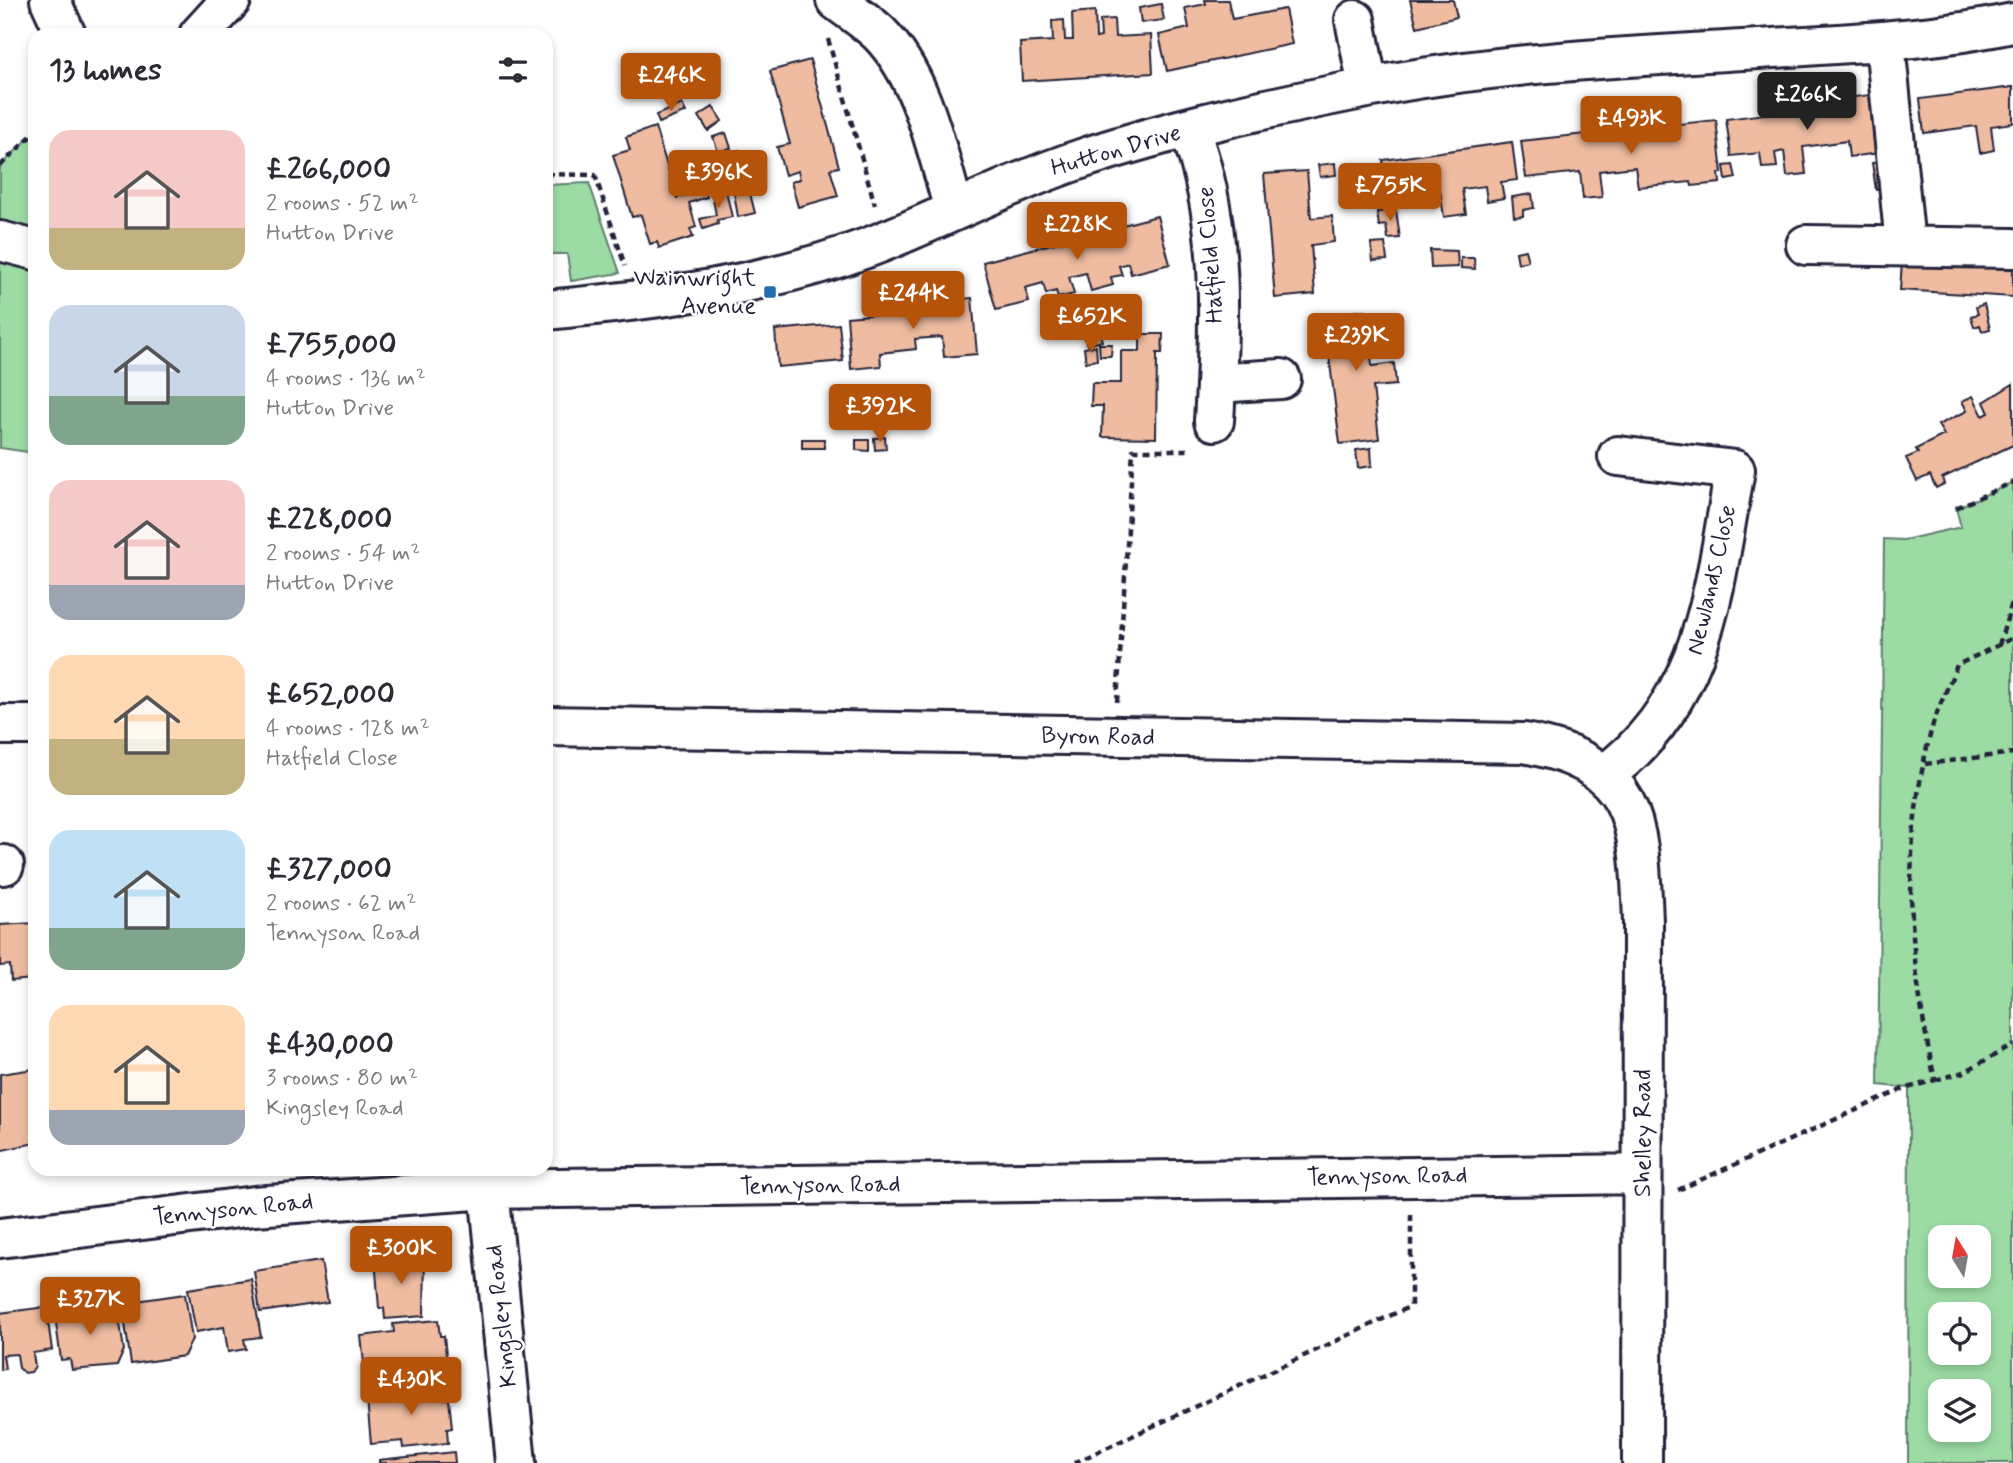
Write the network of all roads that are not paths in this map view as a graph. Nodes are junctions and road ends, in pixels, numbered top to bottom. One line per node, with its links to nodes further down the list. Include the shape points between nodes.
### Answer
1 (50, 0): 6 (street)
2 (232, 0): 7 (street)
3 (830, 13): 11 (street, via 879,34 906,74 932,131)
4 (1355, 20): 9 (street)
5 (2013, 23): 8 (street, Hutton Drive)
6 (63, 28)
7 (206, 28)
8 (1885, 43): 9 (street, Hutton Drive, via 1497,68); 14 (street)
9 (1368, 87): 10 (street, Hutton Drive)
10 (1189, 129): 11 (street, Hutton Drive, via 1085,157); 19 (street, Hatfield Close, via 1204,170 1214,230)
11 (954, 209): 17 (street, Hutton Drive, via 885,240 786,272 637,300)
12 (0, 240): 15 (street)
13 (1806, 244): 14 (street)
14 (1905, 245): 16 (street)
15 (28, 248)
16 (2013, 248)
17 (553, 309)
18 (1281, 379): 19 (street)
19 (1216, 383): 20 (street, Hatfield Close)
20 (1214, 421)
21 (1618, 456): 25 (street, Newlands Close, via 1735,470 1706,627 1691,668 1675,699 1633,754)
22 (0, 725): 23 (street)
23 (28, 725)
24 (553, 726): 25 (street, Byron Road, via 1524,743 1562,751)
25 (1604, 775): 26 (street, Byron Road)
26 (1628, 805): 28 (street, Shelley Road, via 1640,843 1643,922)
27 (488, 1179): 28 (street, Tennyson Road, via 1410,1176); 29 (street, Tennyson Road); 30 (street, Kingsley Road)
28 (1642, 1190): 31 (street, Shelley Road)
29 (0, 1238)
30 (516, 1463)
31 (1642, 1463)

